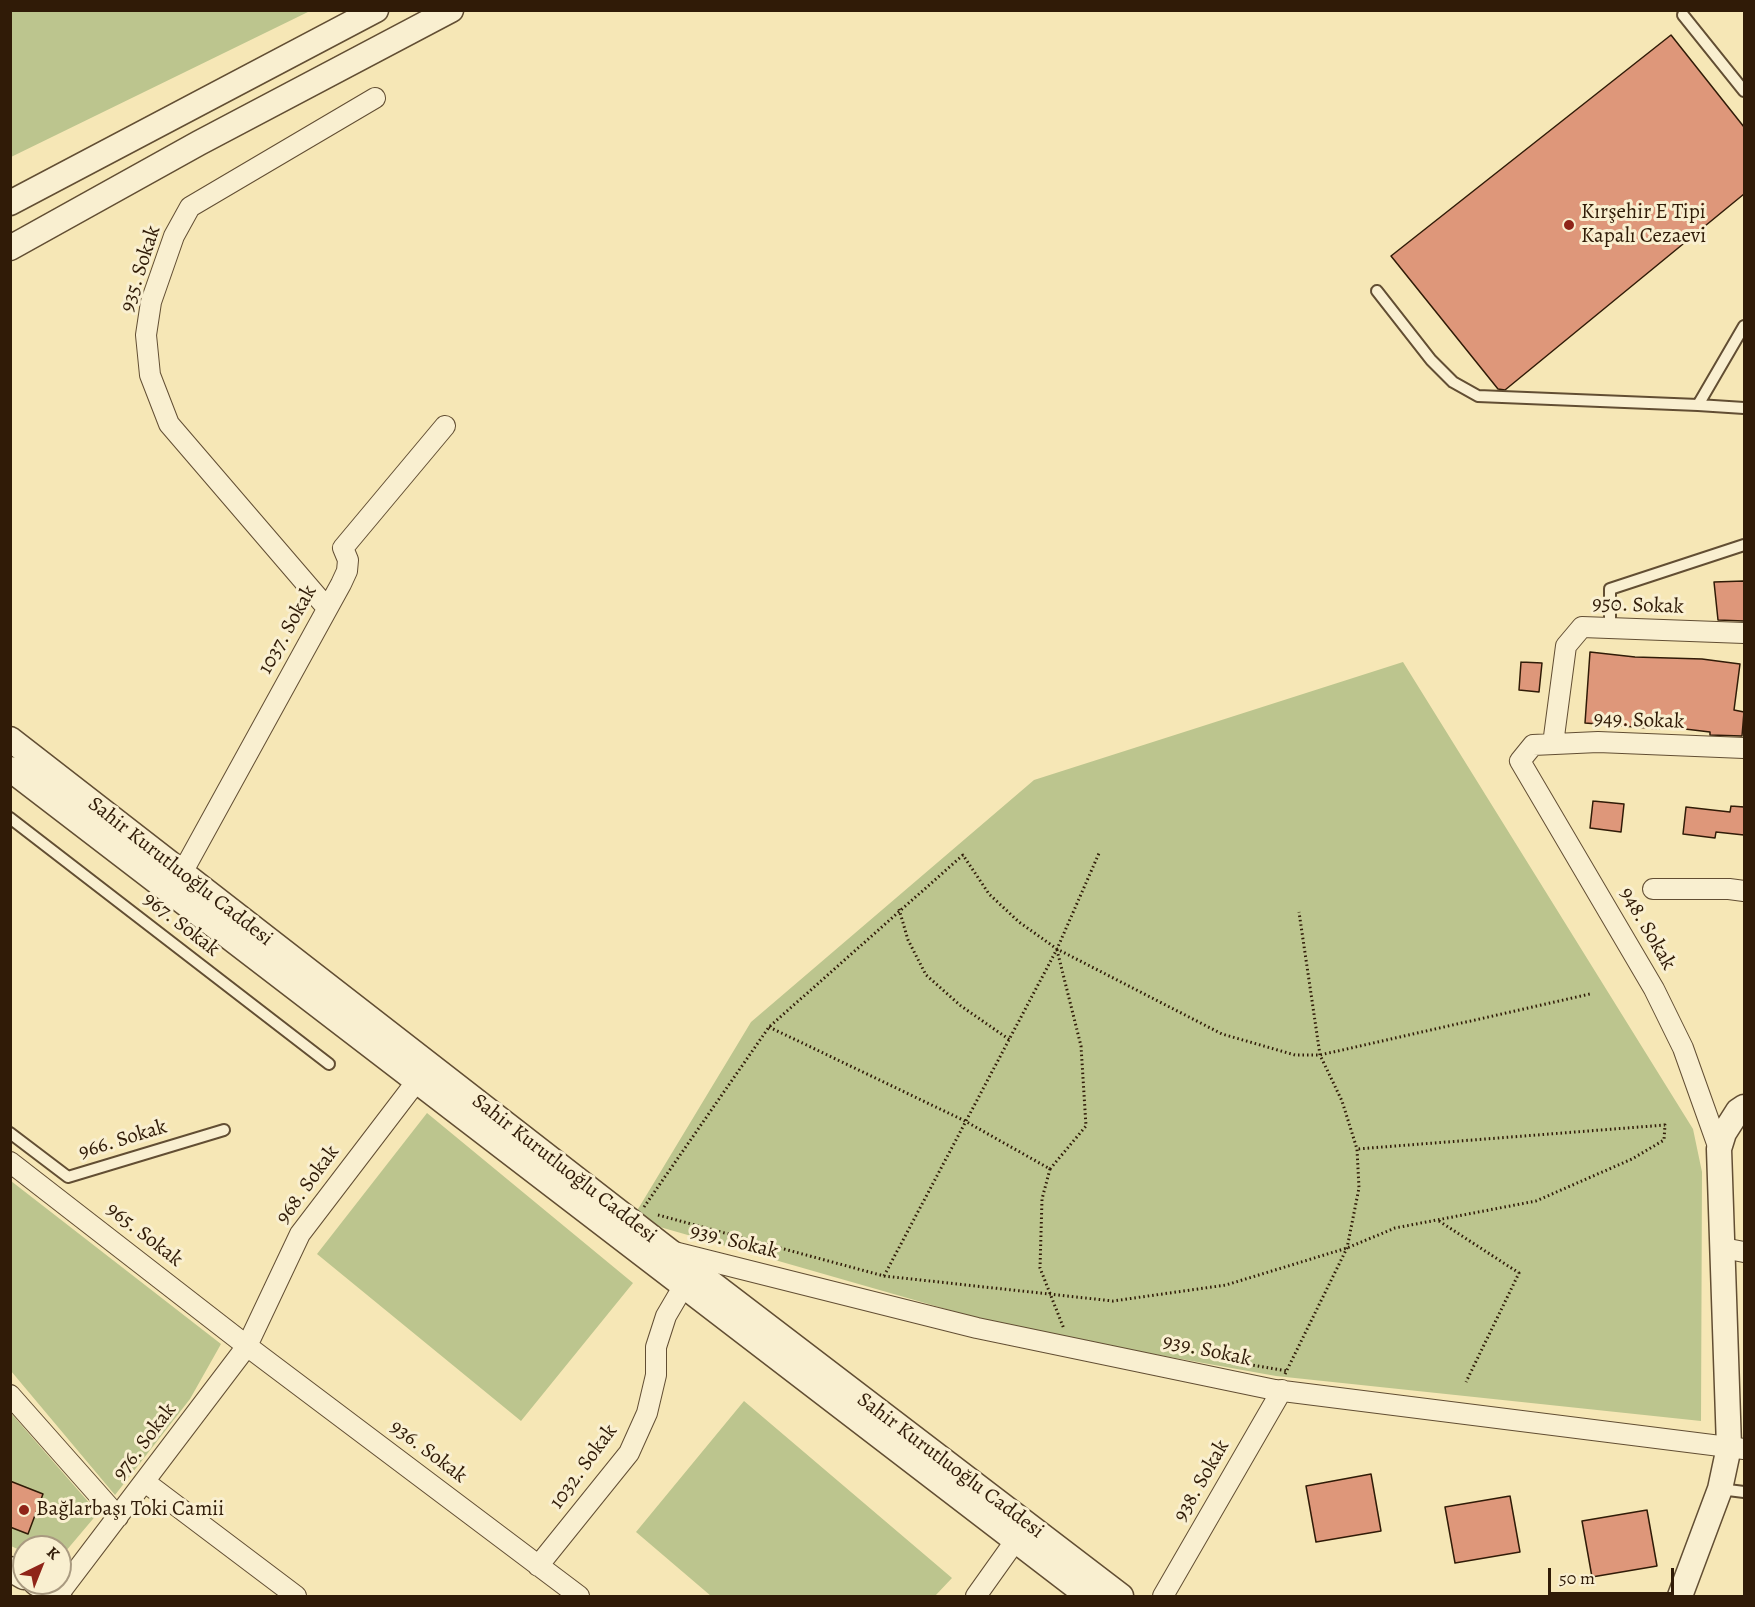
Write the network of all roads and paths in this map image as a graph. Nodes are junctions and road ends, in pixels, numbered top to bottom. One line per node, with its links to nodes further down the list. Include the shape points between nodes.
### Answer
1 (376, 10): 6 (street)
2 (451, 10): 7 (street)
3 (1683, 15): 4 (lane)
4 (1744, 91)
5 (375, 99): 14 (street, 935. Sokak, via 190,207 174,236 152,302 146,335 150,375 169,424)
6 (10, 203)
7 (10, 248)
8 (1377, 291): 10 (lane, via 1452,382 1478,396)
9 (1744, 326): 10 (lane)
10 (1698, 405): 11 (lane)
11 (1744, 408)
12 (445, 426): 14 (street, 1037. Sokak, via 343,548 347,571)
13 (1744, 545): 15 (lane, via 1610,589)
14 (327, 608): 24 (street, 1037. Sokak)
15 (1610, 628): 16 (street, 950. Sokak); 18 (street, 950. Sokak, via 1582,627 1566,646)
16 (1744, 633)
17 (10, 739): 24 (street, Sahir Kurutluoğlu Caddesi)
18 (1553, 744): 19 (street, 949. Sokak); 20 (street, 949. Sokak)
19 (1533, 745): 41 (street, 948. Sokak, via 1520,761 1654,989 1683,1048)
20 (1744, 748)
21 (10, 769): 35 (street, Sahir Kurutluoğlu Caddesi)
22 (10, 818): 34 (lane, 967. Sokak)
23 (1100, 851): 29 (path)
24 (182, 873): 35 (street, Sahir Kurutluoğlu Caddesi)
25 (1653, 889): 26 (street)
26 (1744, 891)
27 (899, 909): 29 (path, via 963,855 989,894); 31 (path); 32 (path, via 908,940 926,975 960,1006)
28 (1299, 912): 33 (path)
29 (1057, 949): 32 (path); 33 (path, via 1222,1035 1295,1055); 43 (path, via 1081,1046 1086,1126)
30 (1590, 994): 33 (path)
31 (769, 1028): 37 (path); 44 (path)
32 (1010, 1040): 37 (path)
33 (1320, 1055): 40 (path, via 1342,1101)
34 (328, 1064)
35 (423, 1074): 48 (street, Sahir Kurutluoğlu Caddesi); 51 (street, Sahir Kurutluoğlu Caddesi); 54 (street, 968. Sokak, via 300,1234)
36 (1744, 1107): 41 (street, via 1724,1133)
37 (965, 1121): 43 (path); 50 (path)
38 (224, 1130): 39 (lane, 966. Sokak, via 68,1177)
39 (10, 1133)
40 (1357, 1149): 46 (path, via 1665,1125 1664,1140 1632,1159 1536,1201); 47 (path, via 1359,1188)
41 (1719, 1149): 49 (street)
42 (10, 1162): 54 (street, 965. Sokak)
43 (1050, 1169): 52 (path, via 1039,1234 1040,1268)
44 (641, 1211)
45 (653, 1214): 50 (path)
46 (1438, 1220): 47 (path, via 1395,1228); 57 (path, via 1519,1273)
47 (1347, 1248): 52 (path, via 1226,1285 1113,1301); 56 (path)
48 (668, 1250): 56 (street, 939. Sokak, via 977,1328); 64 (street, Sahir Kurutluoğlu Caddesi)
49 (1734, 1250): 59 (street)
50 (884, 1276): 52 (path)
51 (683, 1287): 64 (street, Sahir Kurutluoğlu Caddesi); 65 (street, 1032. Sokak, via 666,1316 647,1413 629,1453)
52 (1049, 1294): 53 (path)
53 (1065, 1332)
54 (247, 1346): 60 (street, 976. Sokak); 65 (street, 936. Sokak)
55 (1229, 1360): 56 (path)
56 (1281, 1383): 59 (street, 939. Sokak); 72 (street, 938. Sokak)
57 (1466, 1383)
58 (10, 1395): 63 (street)
59 (1737, 1448): 61 (street)
60 (145, 1482): 63 (street, 976. Sokak); 68 (street)
61 (1720, 1489): 62 (lane); 73 (street)
62 (1744, 1492)
63 (118, 1517): 67 (street, 976. Sokak)
64 (1021, 1533): 69 (street); 70 (street, Sahir Kurutluoğlu Caddesi); 71 (street, Sahir Kurutluoğlu Caddesi)
65 (538, 1566): 66 (street, 936. Sokak)
66 (567, 1593)
67 (59, 1596)
68 (296, 1596)
69 (976, 1596)
70 (1088, 1596)
71 (1121, 1596)
72 (1163, 1596)
73 (1680, 1596)

